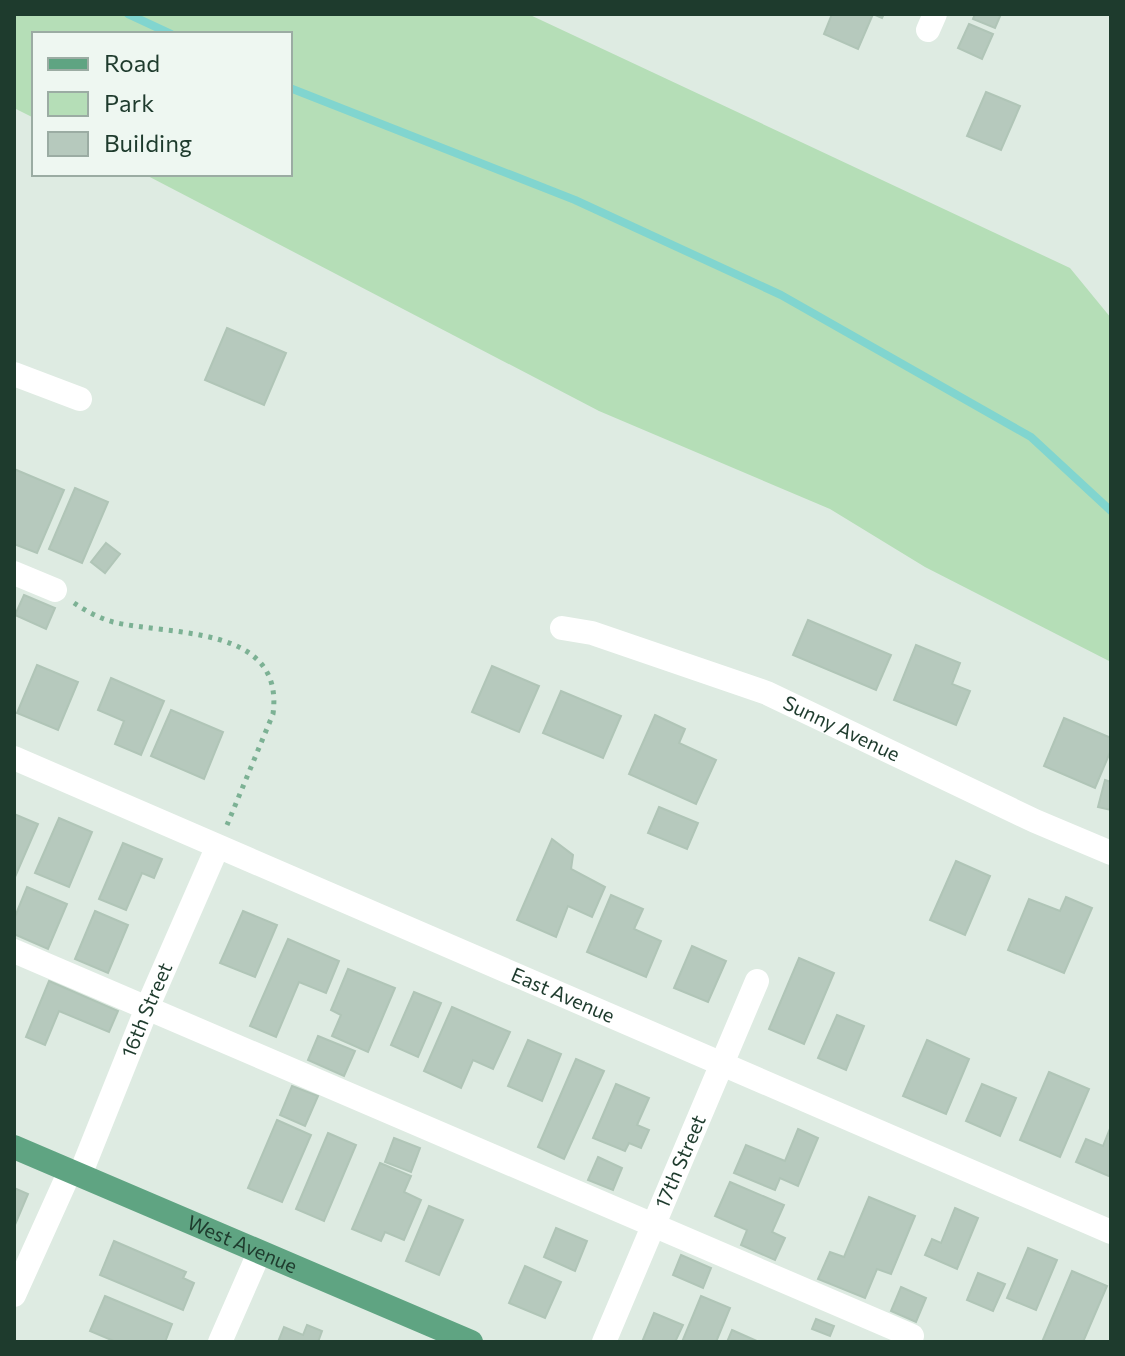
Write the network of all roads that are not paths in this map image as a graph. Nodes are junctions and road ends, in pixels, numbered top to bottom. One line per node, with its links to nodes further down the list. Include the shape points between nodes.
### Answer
1 (14, 374): 2 (street)
2 (80, 399)
3 (14, 573): 4 (street)
4 (55, 590)
5 (562, 628): 8 (street, Sunny Avenue, via 592,633 767,693)
6 (14, 758): 7 (street, East Avenue)
7 (217, 848): 11 (street, 16th Street); 12 (street, East Avenue)
8 (1111, 853)
9 (14, 951): 11 (street)
10 (757, 981): 12 (street, 17th Street)
11 (147, 1008): 14 (street, 16th Street); 15 (street)
12 (721, 1063): 15 (street, 17th Street); 16 (street, East Avenue)
13 (14, 1147): 14 (main road, West Avenue)
14 (75, 1173): 17 (main road, West Avenue); 18 (street, 16th Street)
15 (651, 1224): 19 (street); 22 (street, 17th Street)
16 (1111, 1232)
17 (259, 1253): 20 (street); 21 (main road, West Avenue)
18 (14, 1295)
19 (912, 1336)
20 (220, 1342)
21 (471, 1342)
22 (604, 1342)

